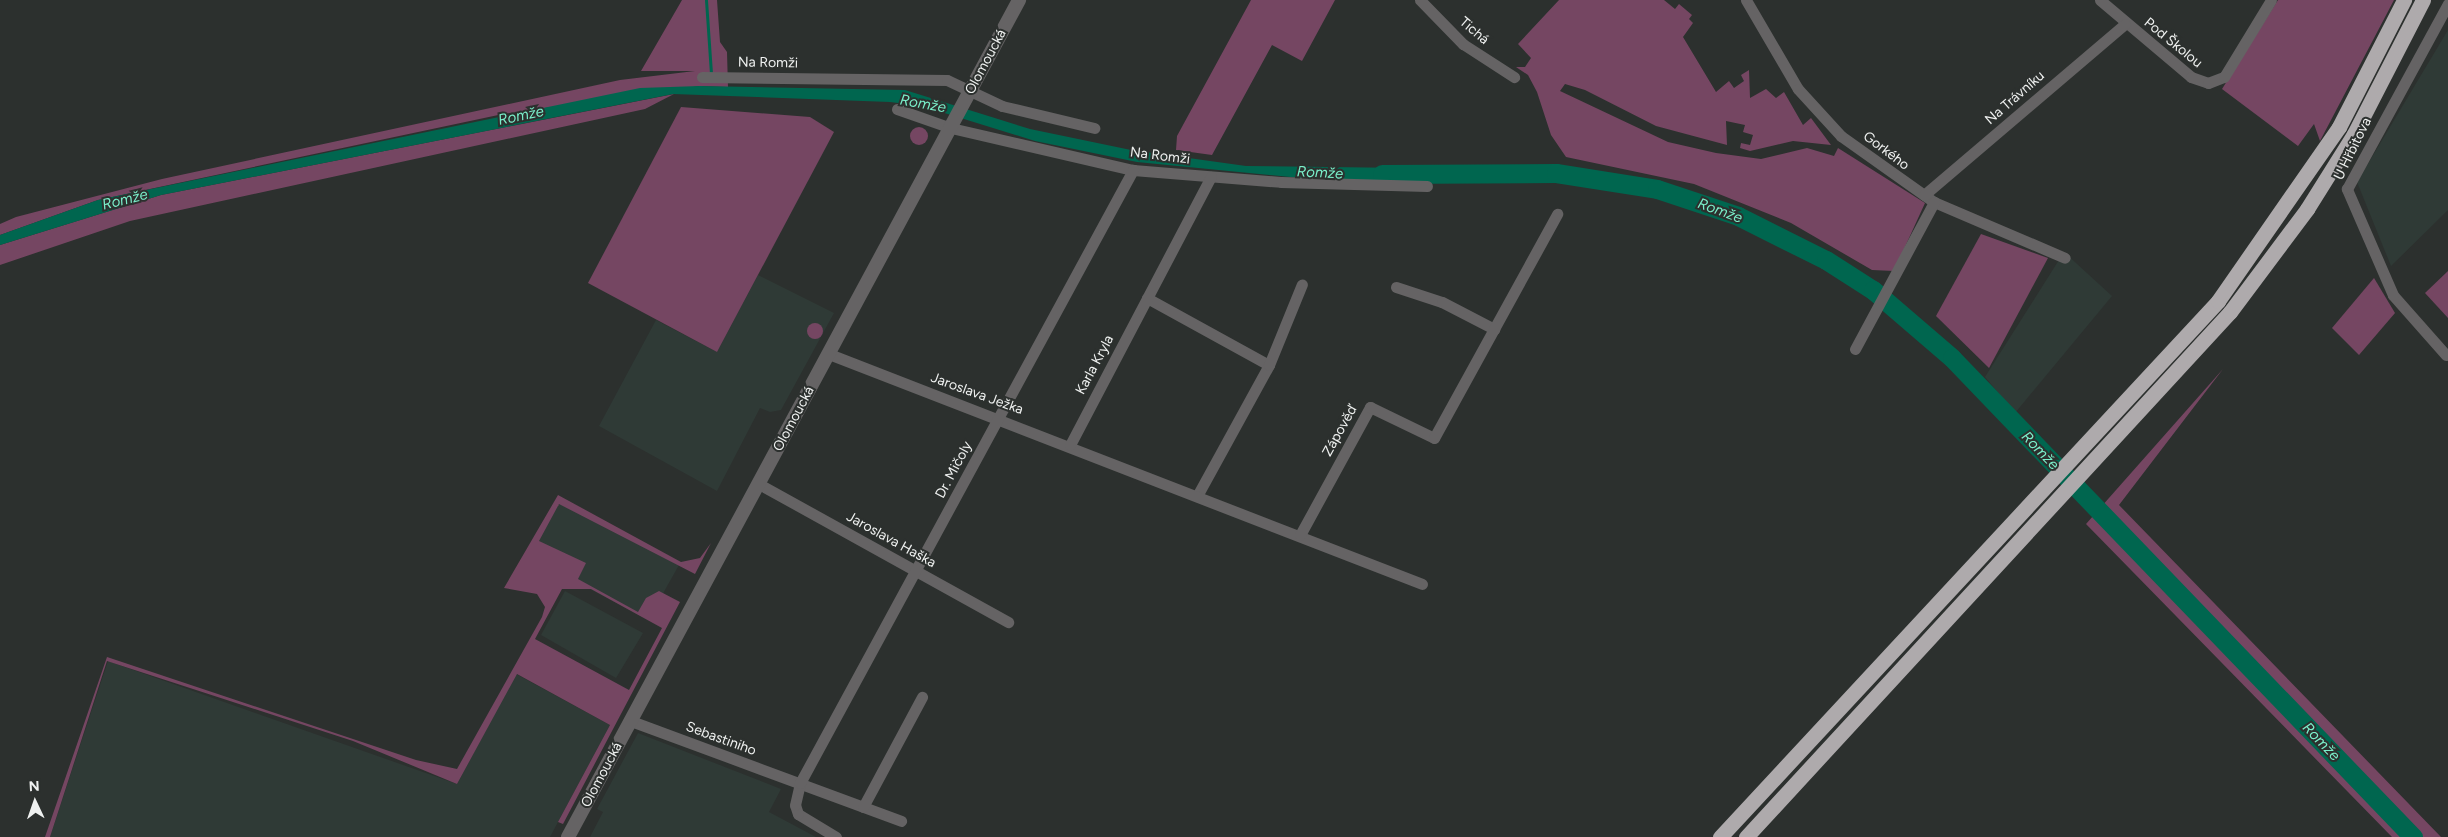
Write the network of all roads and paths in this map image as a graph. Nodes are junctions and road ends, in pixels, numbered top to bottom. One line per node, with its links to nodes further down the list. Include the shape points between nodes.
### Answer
1 (1019, 0): 12 (street, Olomoucká)
2 (1420, 0): 11 (street, Tichá, via 1463,44)
3 (1746, 0): 19 (street, Gorkého, via 1772,52 1819,114 1897,180)
4 (2100, 0): 9 (street, Pod Školou)
5 (2271, 0): 9 (street, Pod Školou, via 2224,77 2208,83 2191,77)
6 (2404, 0): 46 (highway, via 2340,127 2218,301 2071,464)
7 (2422, 0): 47 (highway, via 2354,134 2307,209 2230,312 2082,477)
8 (2448, 4): 29 (street, U Hřbitova, via 2347,189 2393,295)
9 (2125, 24): 19 (street, Na Trávníku)
10 (702, 77): 12 (street, Na Romži, via 947,80)
11 (1514, 77)
12 (970, 93): 14 (street, Olomoucká); 15 (street, Na Romži, via 1002,106)
13 (897, 109): 14 (street, Na Romži)
14 (951, 128): 16 (street, Na Romži); 28 (street, Olomoucká)
15 (1094, 128)
16 (1133, 170): 17 (street, Na Romži); 31 (street, Dr. Mičoly)
17 (1211, 177): 18 (street, Na Romži); 25 (street, Karla Kryla)
18 (1427, 186)
19 (1924, 195): 20 (street, Gorkého)
20 (1934, 202): 22 (street, Gorkého); 27 (street)
21 (1557, 214): 26 (street, Zápověď)
22 (2065, 258)
23 (1302, 284): 30 (street)
24 (1396, 287): 26 (street, via 1442,302)
25 (1147, 298): 30 (street); 32 (street, Karla Kryla)
26 (1494, 329): 35 (street, Zápověď, via 1434,438 1370,407)
27 (1855, 348)
28 (829, 354): 31 (street, Jaroslava Ježka); 33 (street, Olomoucká)
29 (2446, 355)
30 (1269, 365): 34 (street)
31 (999, 418): 32 (street, Jaroslava Ježka); 36 (street, Dr. Mičoly)
32 (1070, 445): 34 (street, Jaroslava Ježka)
33 (759, 484): 36 (street, Jaroslava Haška); 40 (street, Olomoucká)
34 (1198, 494): 35 (street, Jaroslava Ježka)
35 (1300, 535): 37 (street, Jaroslava Ježka)
36 (916, 572): 38 (street, Jaroslava Haška); 41 (street, Dr. Mičoly)
37 (1422, 584)
38 (1008, 622)
39 (922, 697): 42 (street)
40 (631, 721): 41 (street, Sebastiniho); 44 (street, Olomoucká)
41 (800, 783): 42 (street, Sebastiniho); 45 (street, via 795,805 798,814)
42 (863, 807): 43 (street, Sebastiniho)
43 (901, 821)
44 (568, 837)
45 (836, 837)
46 (1720, 837)
47 (1748, 837)

